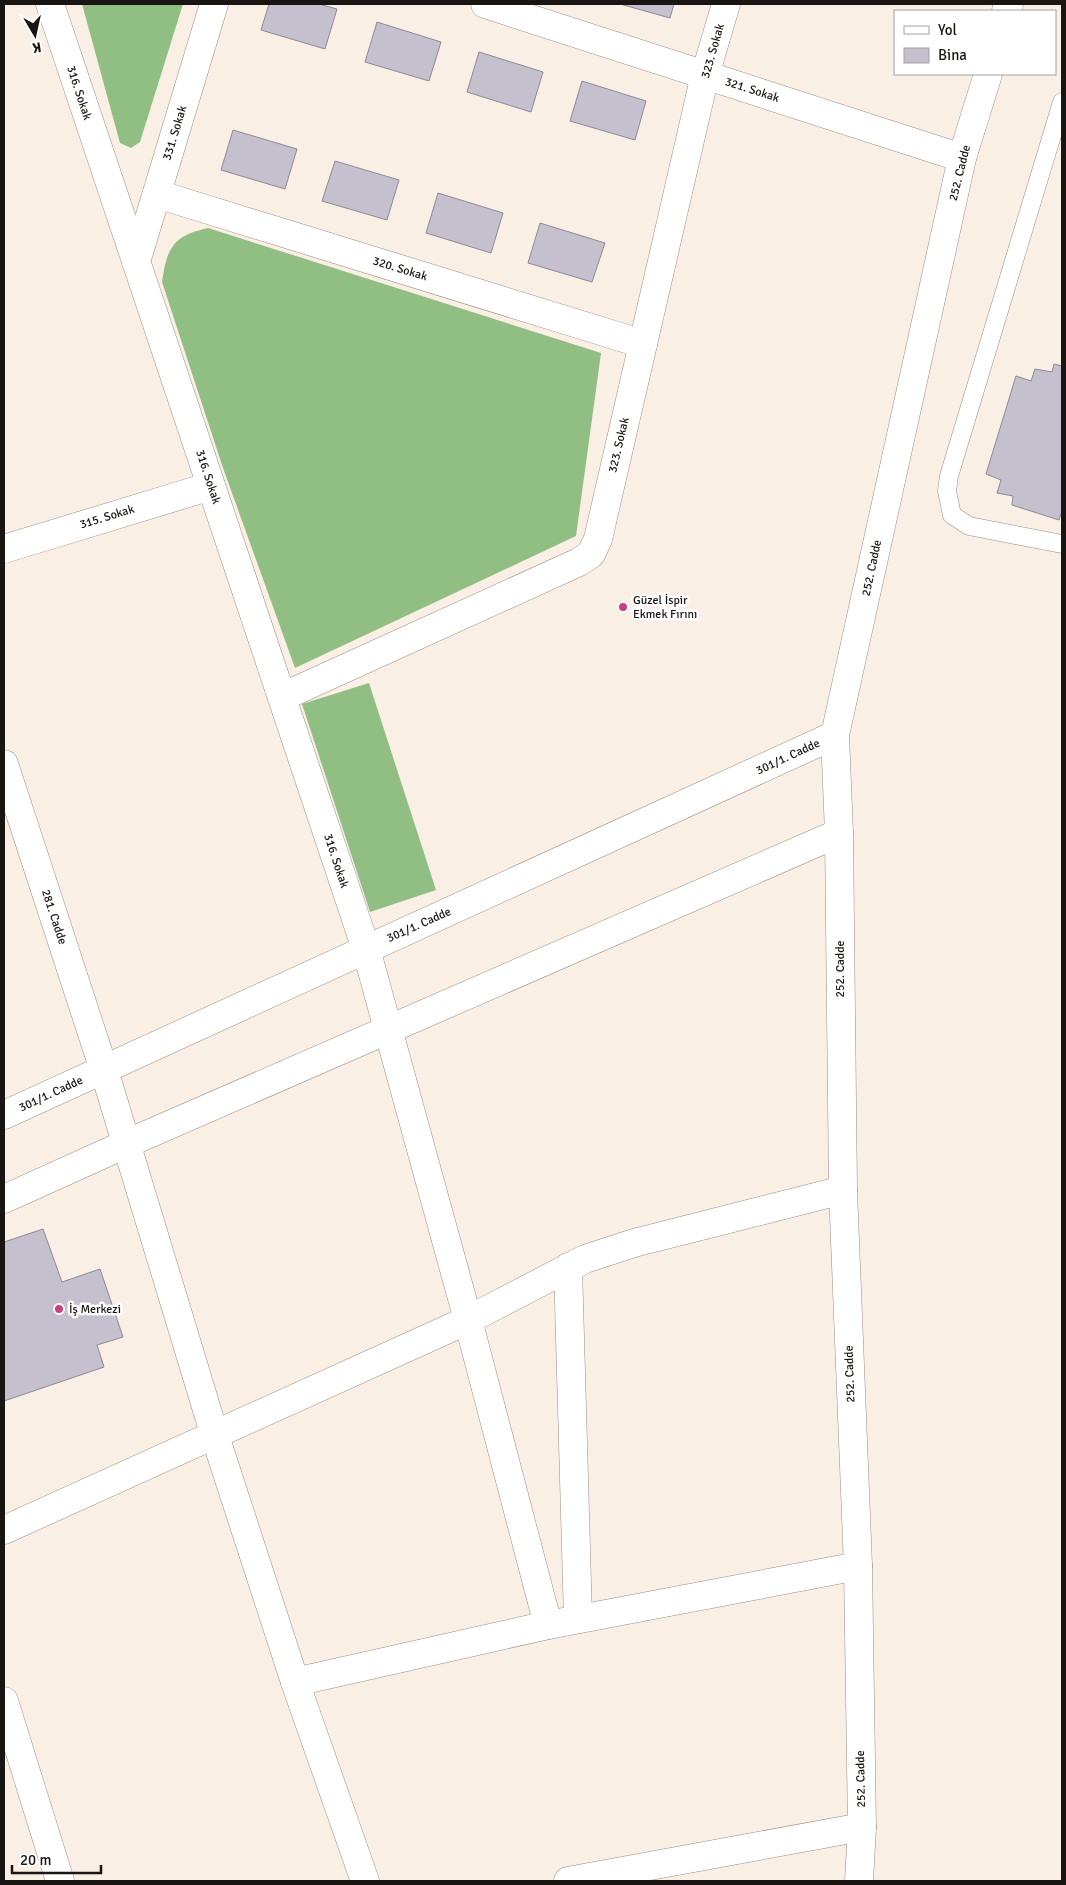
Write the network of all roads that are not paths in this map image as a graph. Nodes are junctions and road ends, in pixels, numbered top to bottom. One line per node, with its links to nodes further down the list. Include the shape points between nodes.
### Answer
1 (50, 4): 10 (street, 316. Sokak)
2 (214, 4): 9 (street, 331. Sokak)
3 (485, 4): 5 (street, 321. Sokak)
4 (726, 4): 5 (street, 323. Sokak)
5 (705, 75): 8 (street, 321. Sokak); 11 (street, 323. Sokak)
6 (988, 75): 8 (street, 252. Cadde)
7 (1062, 102): 13 (lane, via 947,491 952,515 969,526)
8 (962, 158): 16 (street, 252. Cadde)
9 (157, 194): 10 (street, 331. Sokak); 11 (street, 320. Sokak)
10 (136, 262): 12 (street, 316. Sokak)
11 (643, 344): 15 (street, 323. Sokak, via 598,539 591,554)
12 (211, 486): 14 (street, 315. Sokak); 15 (street, 316. Sokak)
13 (1062, 544)
14 (4, 549)
15 (282, 697): 20 (street, 316. Sokak)
16 (835, 735): 19 (street, 252. Cadde); 20 (street, 301/1. Cadde)
17 (4, 764): 18 (street, 281. Cadde)
18 (11, 815): 22 (street, 281. Cadde)
19 (839, 834): 21 (street); 25 (street, 252. Cadde)
20 (366, 950): 21 (street, 316. Sokak); 22 (street, 301/1. Cadde)
21 (388, 1029): 24 (street); 28 (street, 316. Sokak)
22 (104, 1070): 23 (street, 301/1. Cadde); 24 (street, 281. Cadde)
23 (4, 1115)
24 (128, 1142): 26 (street); 29 (street, 281. Cadde)
25 (843, 1190): 27 (street, via 634,1243); 31 (street, 252. Cadde)
26 (4, 1199)
27 (568, 1267): 28 (street); 32 (street)
28 (468, 1320): 29 (street); 33 (street, 316. Sokak)
29 (214, 1434): 30 (street); 34 (street, 281. Cadde)
30 (4, 1530)
31 (858, 1566): 32 (street); 36 (street, 252. Cadde)
32 (578, 1620): 33 (street)
33 (548, 1625): 34 (street)
34 (295, 1682): 38 (street, 281. Cadde)
35 (4, 1701): 37 (street)
36 (862, 1828): 39 (street); 40 (street, 252. Cadde)
37 (60, 1881)
38 (364, 1881)
39 (568, 1881)
40 (859, 1881)

